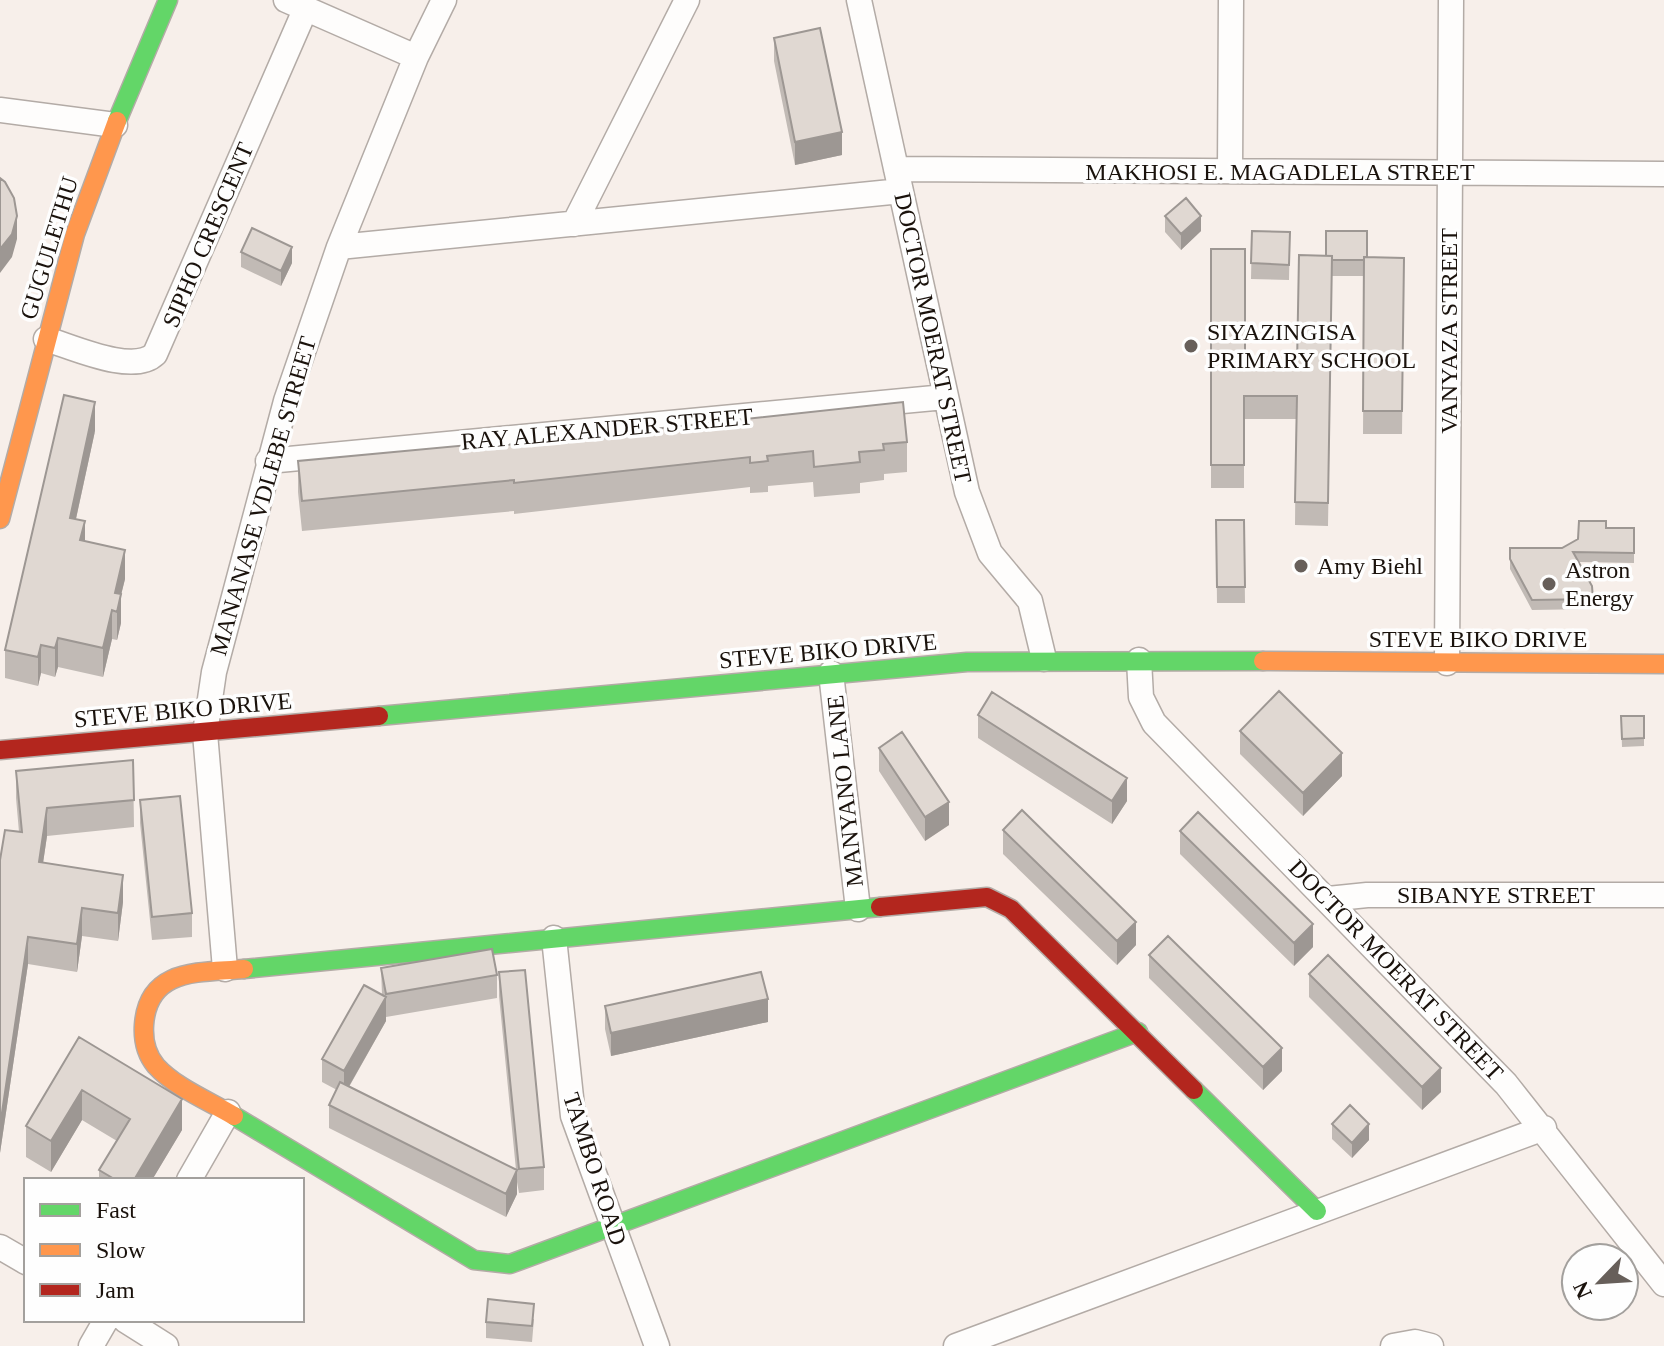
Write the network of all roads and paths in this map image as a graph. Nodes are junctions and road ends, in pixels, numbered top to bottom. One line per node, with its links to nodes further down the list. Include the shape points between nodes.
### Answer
1 (168, 0): 10 (street, GUGULETHU)
2 (444, 0): 8 (street, MANANASE VDLEBE STREET)
3 (687, 0): 15 (street)
4 (859, 0): 14 (street, DOCTOR MOERAT STREET)
5 (1231, 0): 11 (street)
6 (1451, 0): 12 (street, VANYAZA STREET)
7 (295, 5): 8 (street); 17 (street, SIPHO CRESCENT, via 168,333 155,354 143,362 123,362)
8 (416, 57): 16 (street, MANANASE VDLEBE STREET)
9 (0, 110): 10 (street)
10 (115, 125): 17 (street, GUGULETHU, via 75,234)
11 (1230, 171): 12 (street, MAKHOSI E. MAGADLELA STREET); 14 (street, MAKHOSI E. MAGADLELA STREET)
12 (1450, 172): 13 (street, MAKHOSI E. MAGADLELA STREET); 23 (street, VANYAZA STREET)
13 (1664, 174)
14 (898, 180): 15 (street, MAKHOSI E. MAGADLELA STREET); 18 (street, DOCTOR MOERAT STREET)
15 (574, 224): 16 (street, MAKHOSI E. MAGADLELA STREET)
16 (339, 247): 19 (street, MANANASE VDLEBE STREET)
17 (46, 339): 20 (street, GUGULETHU)
18 (945, 397): 19 (street, RAY ALEXANDER STREET); 21 (street, DOCTOR MOERAT STREET, via 967,492 990,553 1030,601)
19 (268, 461): 26 (street, MANANASE VDLEBE STREET, via 214,672)
20 (0, 519)
21 (1044, 659): 22 (street, STEVE BIKO DRIVE); 25 (street, STEVE BIKO DRIVE)
22 (1139, 660): 23 (street, STEVE BIKO DRIVE); 29 (street, DOCTOR MOERAT STREET, via 1141,697 1154,723)
23 (1447, 663): 24 (street, STEVE BIKO DRIVE)
24 (1664, 664)
25 (831, 673): 26 (street, STEVE BIKO DRIVE); 30 (street, MANYANO LANE)
26 (205, 733): 27 (street, STEVE BIKO DRIVE); 32 (street, MANANASE VDLEBE STREET)
27 (0, 750)
28 (1664, 895): 29 (street, SIBANYE STREET)
29 (1328, 899): 35 (street, DOCTOR MOERAT STREET)
30 (858, 909): 31 (street); 33 (street, via 980,897 999,901)
31 (554, 938): 32 (street); 38 (street, TAMBO ROAD, via 568,1092)
32 (225, 969): 34 (street, via 183,975 153,991 146,1012 146,1046 160,1069)
33 (1138, 1032): 37 (street); 38 (street)
34 (228, 1112): 36 (street); 38 (street, via 486,1264 510,1264)
35 (1544, 1128): 37 (street); 41 (street, DOCTOR MOERAT STREET)
36 (190, 1178)
37 (1317, 1211): 47 (street)
38 (613, 1226): 46 (street, TAMBO ROAD)
39 (0, 1247): 40 (street)
40 (24, 1261)
41 (1664, 1284)
42 (105, 1322): 44 (street)
43 (128, 1322): 45 (street)
44 (91, 1346)
45 (166, 1346)
46 (657, 1346)
47 (956, 1346)
48 (1393, 1346): 49 (street)
49 (1431, 1346)

